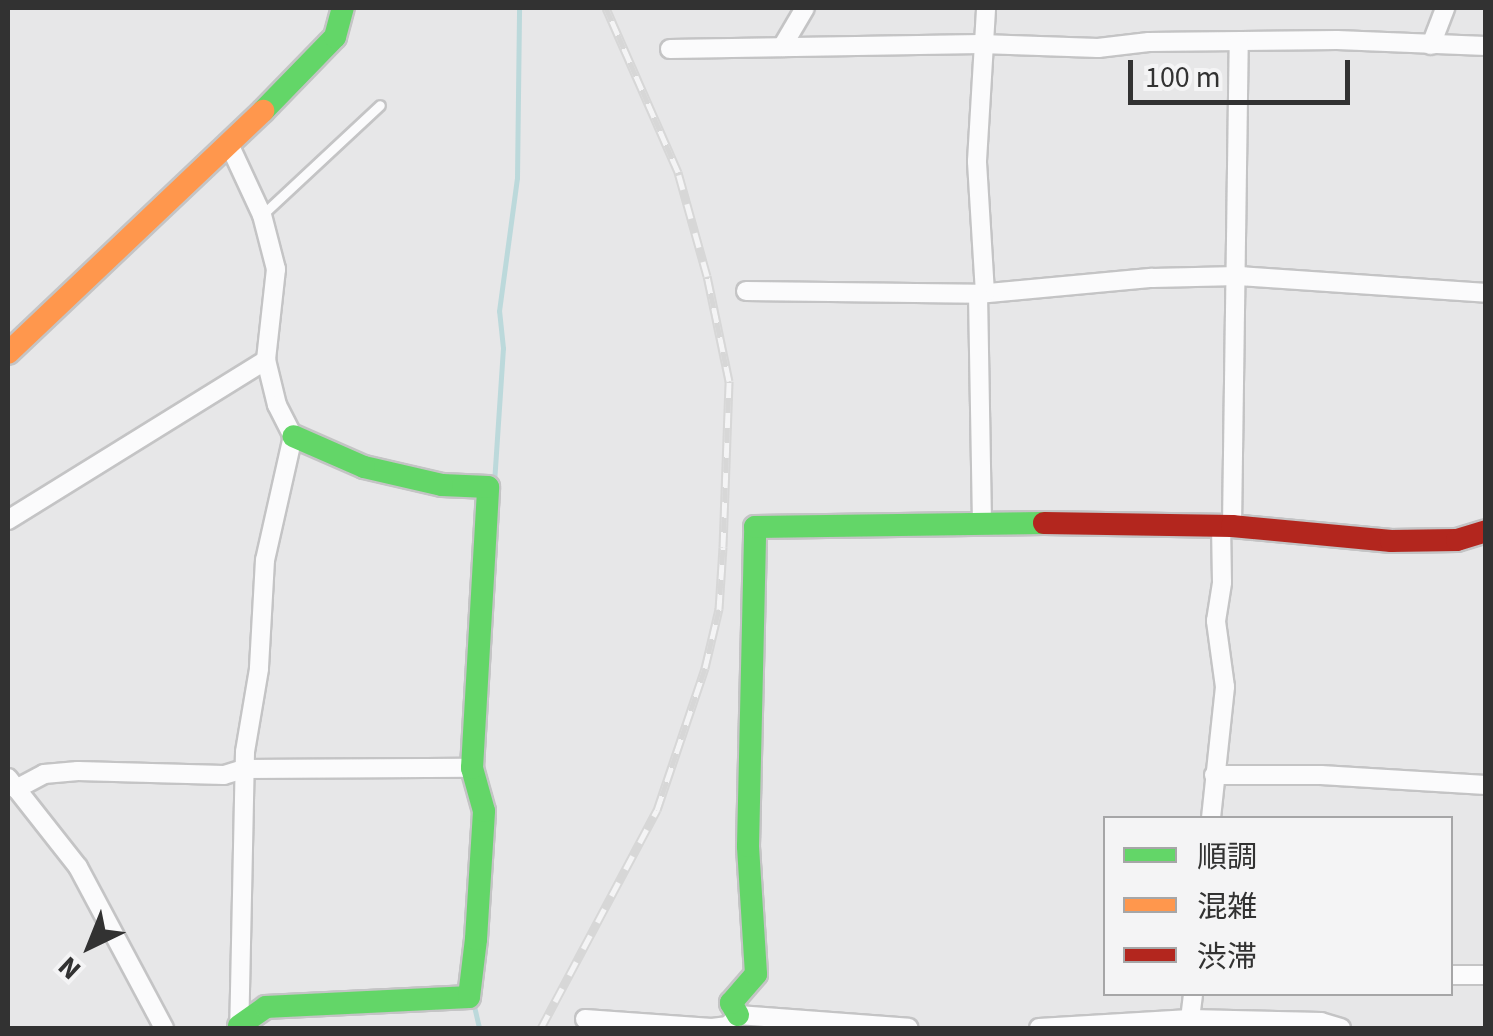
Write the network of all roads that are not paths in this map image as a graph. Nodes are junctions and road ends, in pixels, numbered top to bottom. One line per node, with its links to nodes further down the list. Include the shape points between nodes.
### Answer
1 (343, 8): 12 (street, via 324,50)
2 (804, 8): 9 (street)
3 (986, 8): 6 (street)
4 (1445, 8): 7 (street)
5 (1240, 42): 6 (street); 7 (street); 14 (street)
6 (981, 44): 9 (street); 17 (street)
7 (1431, 45): 8 (street)
8 (1486, 46)
9 (782, 47): 10 (street)
10 (670, 49)
11 (380, 105): 13 (lane)
12 (229, 144): 13 (street); 18 (street)
13 (262, 215): 19 (street, via 276,268)
14 (1238, 276): 16 (street); 17 (street); 23 (street)
15 (746, 291): 17 (street)
16 (1486, 293)
17 (982, 294): 22 (street)
18 (8, 352)
19 (266, 360): 20 (street); 21 (street)
20 (292, 436): 25 (street, via 364,467 442,485 488,486); 26 (street, via 265,560)
21 (8, 520)
22 (982, 522): 23 (street); 34 (street, via 755,527 748,846 756,974 731,1003)
23 (1227, 526): 24 (street, via 1392,540 1457,540); 27 (street, via 1216,621 1224,688)
24 (1486, 532)
25 (472, 768): 26 (street); 38 (street, via 484,811 469,997 266,1007)
26 (244, 770): 28 (street, via 78,771); 38 (street)
27 (1214, 774): 29 (street); 30 (street)
28 (12, 784): 37 (street, via 78,867)
29 (1486, 785)
30 (1210, 816)
31 (1453, 975): 32 (street)
32 (1486, 976)
33 (1193, 996): 36 (street)
34 (738, 1015): 35 (street, via 728,1026 712,1028); 39 (street)
35 (585, 1019)
36 (1190, 1019): 40 (street); 41 (street)
37 (164, 1028)
38 (238, 1028)
39 (909, 1028)
40 (1040, 1028)
41 (1340, 1028)

